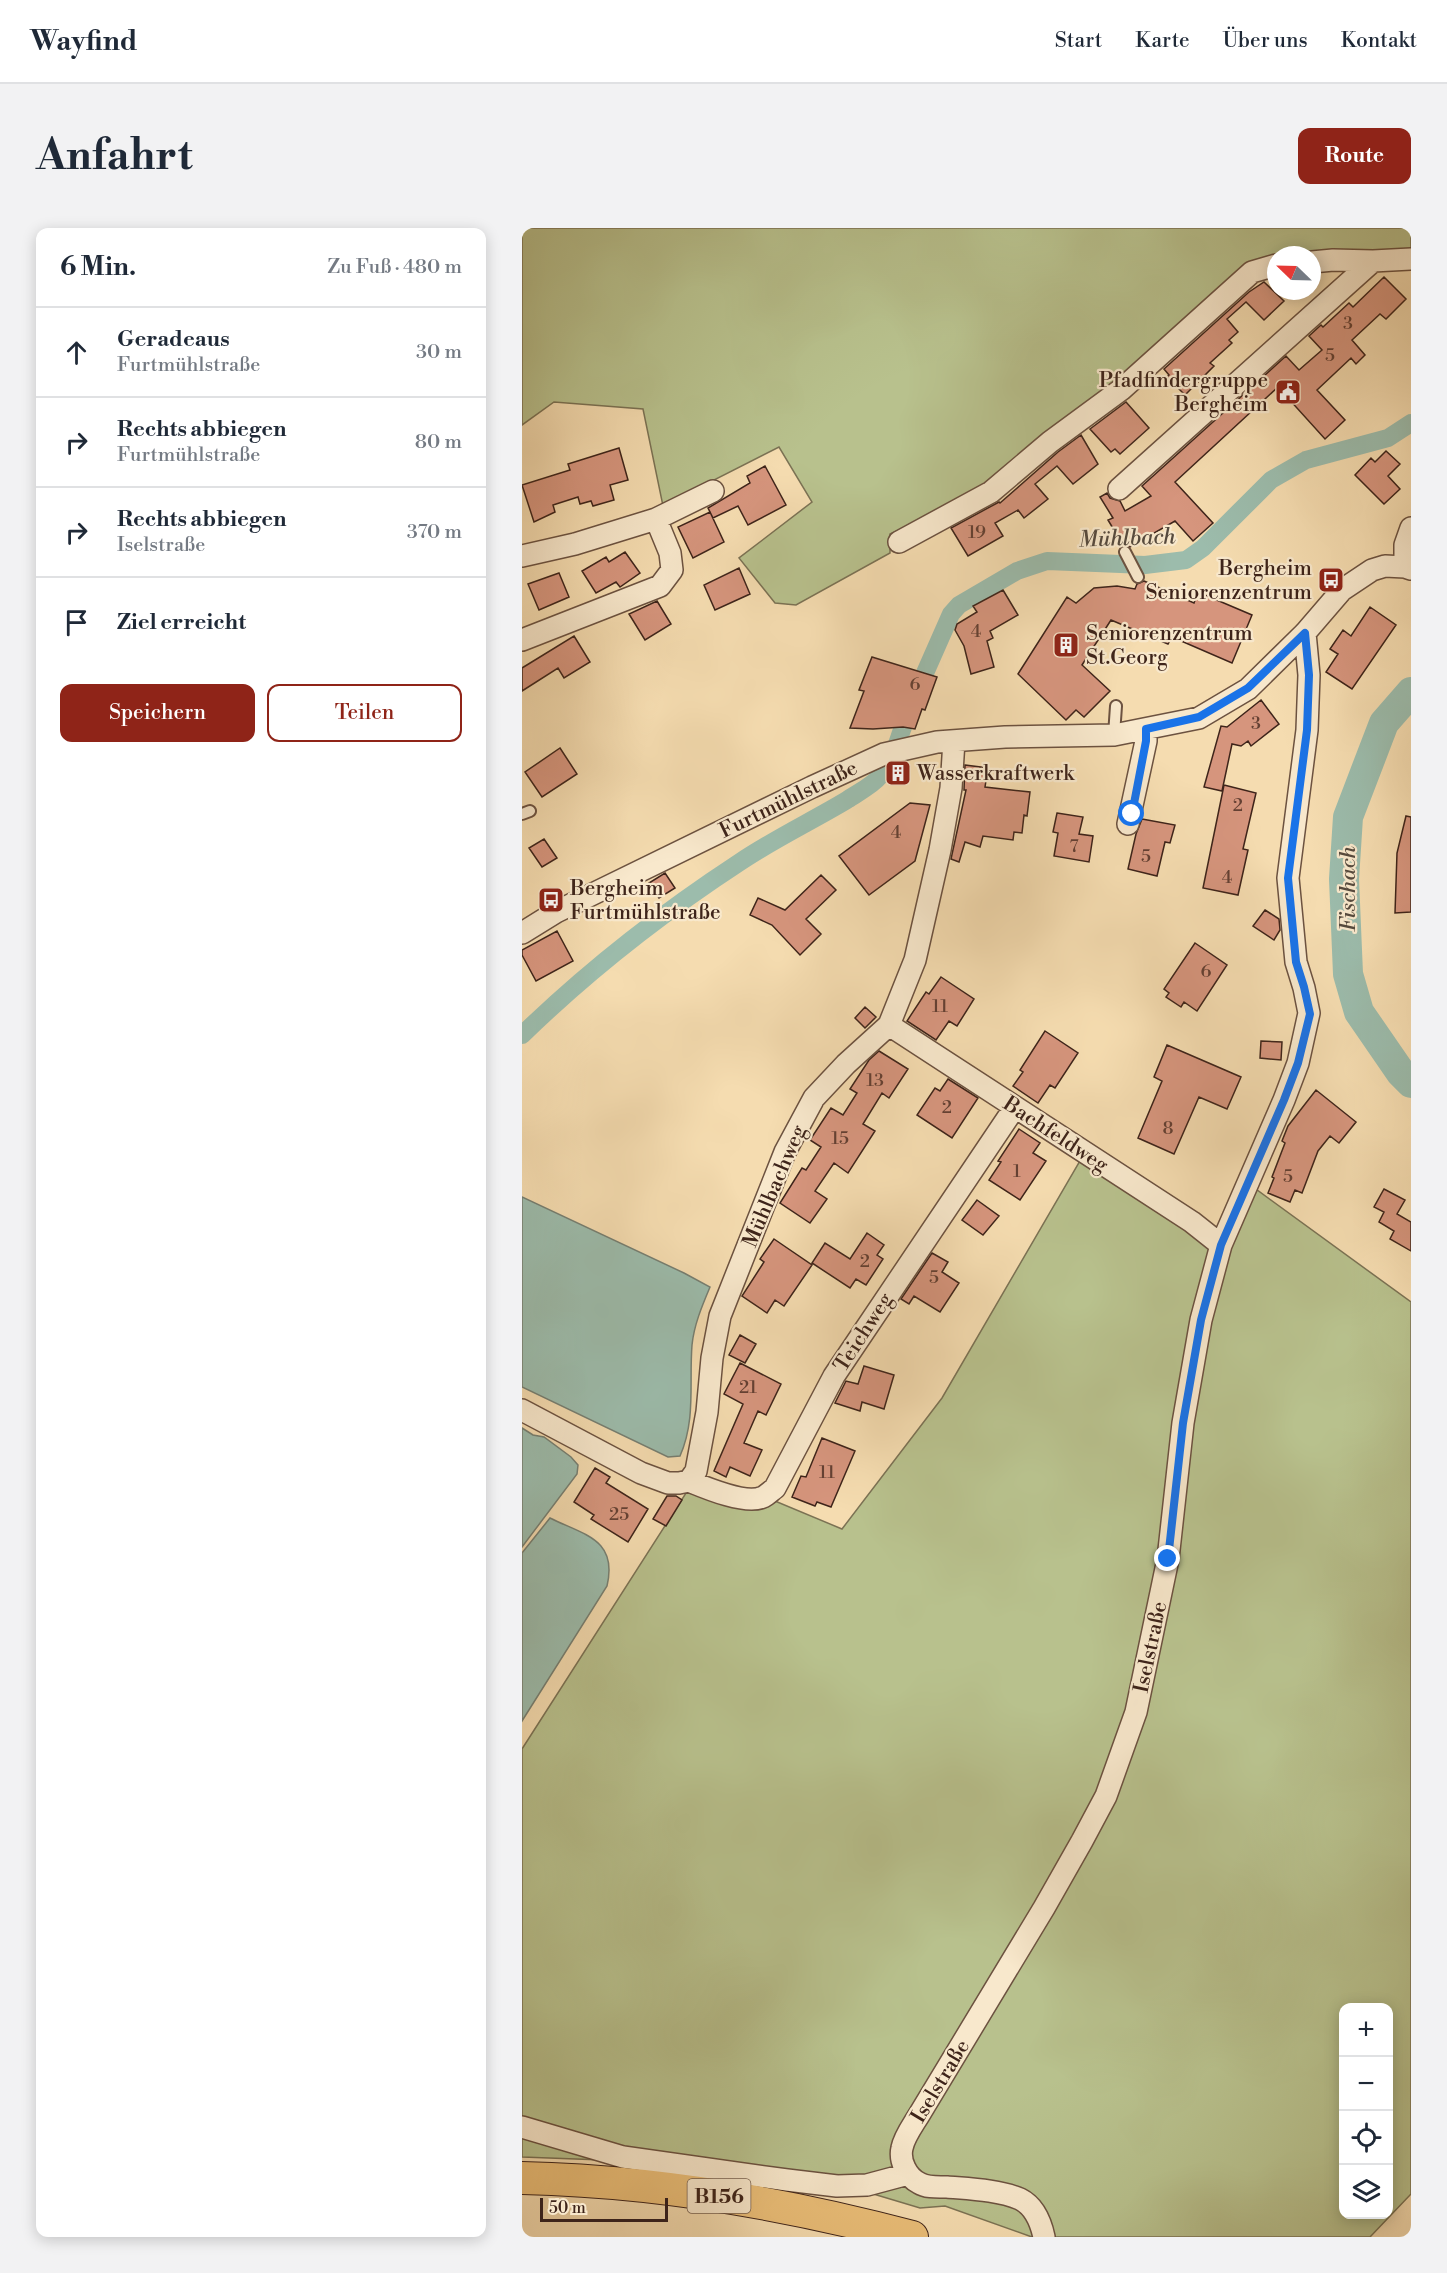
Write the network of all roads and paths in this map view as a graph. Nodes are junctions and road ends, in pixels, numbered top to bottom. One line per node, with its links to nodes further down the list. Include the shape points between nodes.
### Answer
1 (1411, 259): 3 (street)
2 (1321, 261): 3 (street)
3 (1373, 261): 5 (street)
4 (1267, 268): 9 (street, via 1252,272 1122,389 991,492)
5 (1119, 489)
6 (713, 491): 7 (street)
7 (656, 519): 11 (street); 15 (street, via 672,570 660,586)
8 (1411, 528): 12 (street, via 1405,545)
9 (899, 542)
10 (1125, 552): 13 (lane)
11 (522, 556)
12 (1408, 568): 14 (street, Furtmühlstraße, via 1385,566 1372,570 1342,590)
13 (1138, 577)
14 (1305, 633): 17 (street, Furtmühlstraße, via 1248,688 1199,717); 24 (street, Iselstraße, via 1309,675 1307,730 1288,878 1296,962 1310,1014 1284,1100)
15 (522, 640)
16 (1116, 706): 18 (lane)
17 (1146, 729): 18 (street, Furtmühlstraße); 20 (street)
18 (1114, 735): 19 (street, Furtmühlstraße)
19 (954, 741): 21 (street, Furtmühlstraße, via 884,754); 22 (street, Mühlbachweg, via 951,788 915,960)
20 (1128, 824)
21 (522, 932)
22 (889, 1025): 23 (street, Bachfeldweg); 26 (street, Mühlbachweg, via 814,1098 785,1152 720,1316 696,1471)
23 (1015, 1107): 24 (street, Bachfeldweg); 26 (street, Teichweg, via 834,1376 775,1488 762,1498 749,1498)
24 (1221, 1245): 28 (street, Iselstraße, via 1194,1352 1168,1559 1136,1712 1126,1742 1106,1796 1082,1841 902,2148)
25 (522, 1410): 26 (street, via 641,1473 668,1483)
26 (689, 1481)
27 (522, 2127): 28 (street, via 623,2157 787,2180 837,2186 867,2184)
28 (908, 2174): 31 (street, via 933,2187 989,2192 1022,2200 1037,2217)
29 (522, 2178): 30 (main road, B156, via 582,2180 712,2195)
30 (912, 2237)
31 (1044, 2237)

